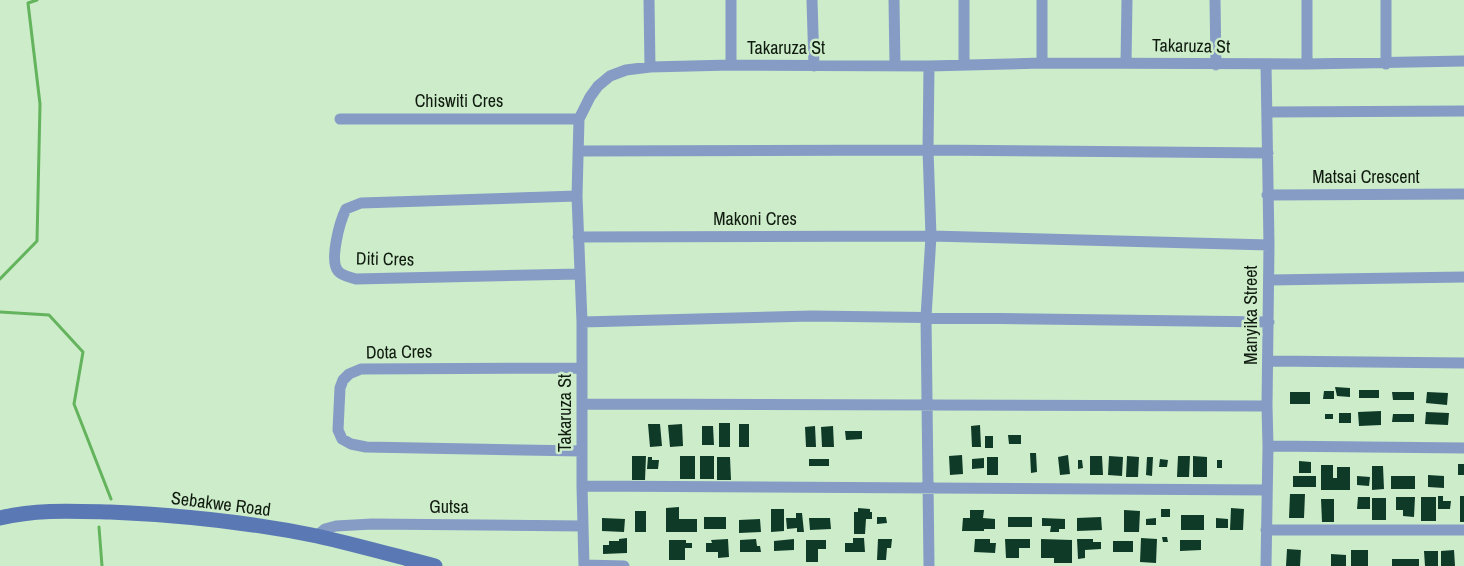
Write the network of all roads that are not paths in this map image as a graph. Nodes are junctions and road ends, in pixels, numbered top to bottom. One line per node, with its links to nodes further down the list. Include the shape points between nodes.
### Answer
1 (649, 0): 23 (street)
2 (731, 0): 18 (street)
3 (812, 0): 20 (street)
4 (894, 0): 21 (street)
5 (964, 0): 14 (street)
6 (1042, 0): 12 (street)
7 (1127, 0): 13 (street)
8 (1215, 0): 19 (street)
9 (1307, 0): 16 (street)
10 (1386, 0): 17 (street)
11 (1464, 61): 17 (street, Takaruza St)
12 (1042, 63): 13 (street, Takaruza St); 14 (street, Takaruza St)
13 (1126, 63): 19 (street, Takaruza St)
14 (964, 64): 22 (street, Takaruza St)
15 (1266, 64): 16 (street, Takaruza St); 19 (street, Takaruza St); 25 (street, Manyika Street)
16 (1307, 64): 17 (street, Takaruza St)
17 (1386, 64)
18 (731, 65): 20 (street, Takaruza St); 23 (street, Takaruza St)
19 (1216, 65)
20 (814, 66): 21 (street, Takaruza St)
21 (895, 66): 22 (street, Takaruza St)
22 (929, 66): 28 (street)
23 (650, 67): 26 (street, Takaruza St, via 610,76 598,86)
24 (1464, 111): 25 (street)
25 (1267, 112): 30 (street, Manyika Street)
26 (579, 119): 27 (street, Chiswiti Cres); 29 (street, Takaruza St)
27 (340, 120)
28 (928, 150): 29 (street); 30 (street); 34 (street)
29 (579, 151): 33 (street, Takaruza St)
30 (1268, 154): 32 (street, Manyika Street)
31 (1464, 194): 32 (street, Matsai Crescent)
32 (1267, 195): 36 (street, Manyika Street)
33 (577, 196): 35 (street, Takaruza St); 37 (street, Diti Cres, via 361,203 346,210 340,220 334,262 338,271 356,279)
34 (931, 236): 35 (street, Makoni Cres); 36 (street, Makoni Cres); 40 (street)
35 (578, 237): 37 (street, Takaruza St)
36 (1269, 245): 39 (street, Manyika Street)
37 (580, 274): 41 (street, Takaruza St)
38 (1464, 277): 39 (street)
39 (1269, 280): 42 (street, Manyika Street)
40 (926, 317): 41 (street, via 812,316); 42 (street); 47 (street)
41 (582, 322): 45 (street, Takaruza St)
42 (1268, 322): 43 (street, Manyika Street)
43 (1269, 361): 44 (street); 48 (street, Manyika Street)
44 (1464, 363)
45 (582, 368): 46 (street, Takaruza St); 51 (street, Dota Cres, via 361,369 343,380 338,430 342,439 366,447)
46 (583, 404): 47 (street); 51 (street, Takaruza St)
47 (928, 404): 48 (street); 53 (street)
48 (1267, 406): 49 (street, Manyika Street)
49 (1268, 446): 50 (street); 54 (street, Manyika Street)
50 (1464, 448)
51 (582, 451): 52 (street, Takaruza St)
52 (582, 486): 53 (street); 56 (street, Takaruza St)
53 (929, 489): 54 (street); 63 (street)
54 (1267, 490): 57 (street, Manyika Street)
55 (0, 518): 59 (street, Sebakwe Road, via 43,511 141,514 242,524)
56 (583, 526): 59 (street, Gutsa, via 372,524 336,526); 61 (street, Takaruza St)
57 (1266, 530): 58 (street); 64 (street, Manyika Street)
58 (1464, 530)
59 (317, 536): 60 (street, Sebakwe Road)
60 (435, 566)
61 (584, 566): 62 (street)
62 (624, 566)
63 (929, 566)
64 (1266, 566)

